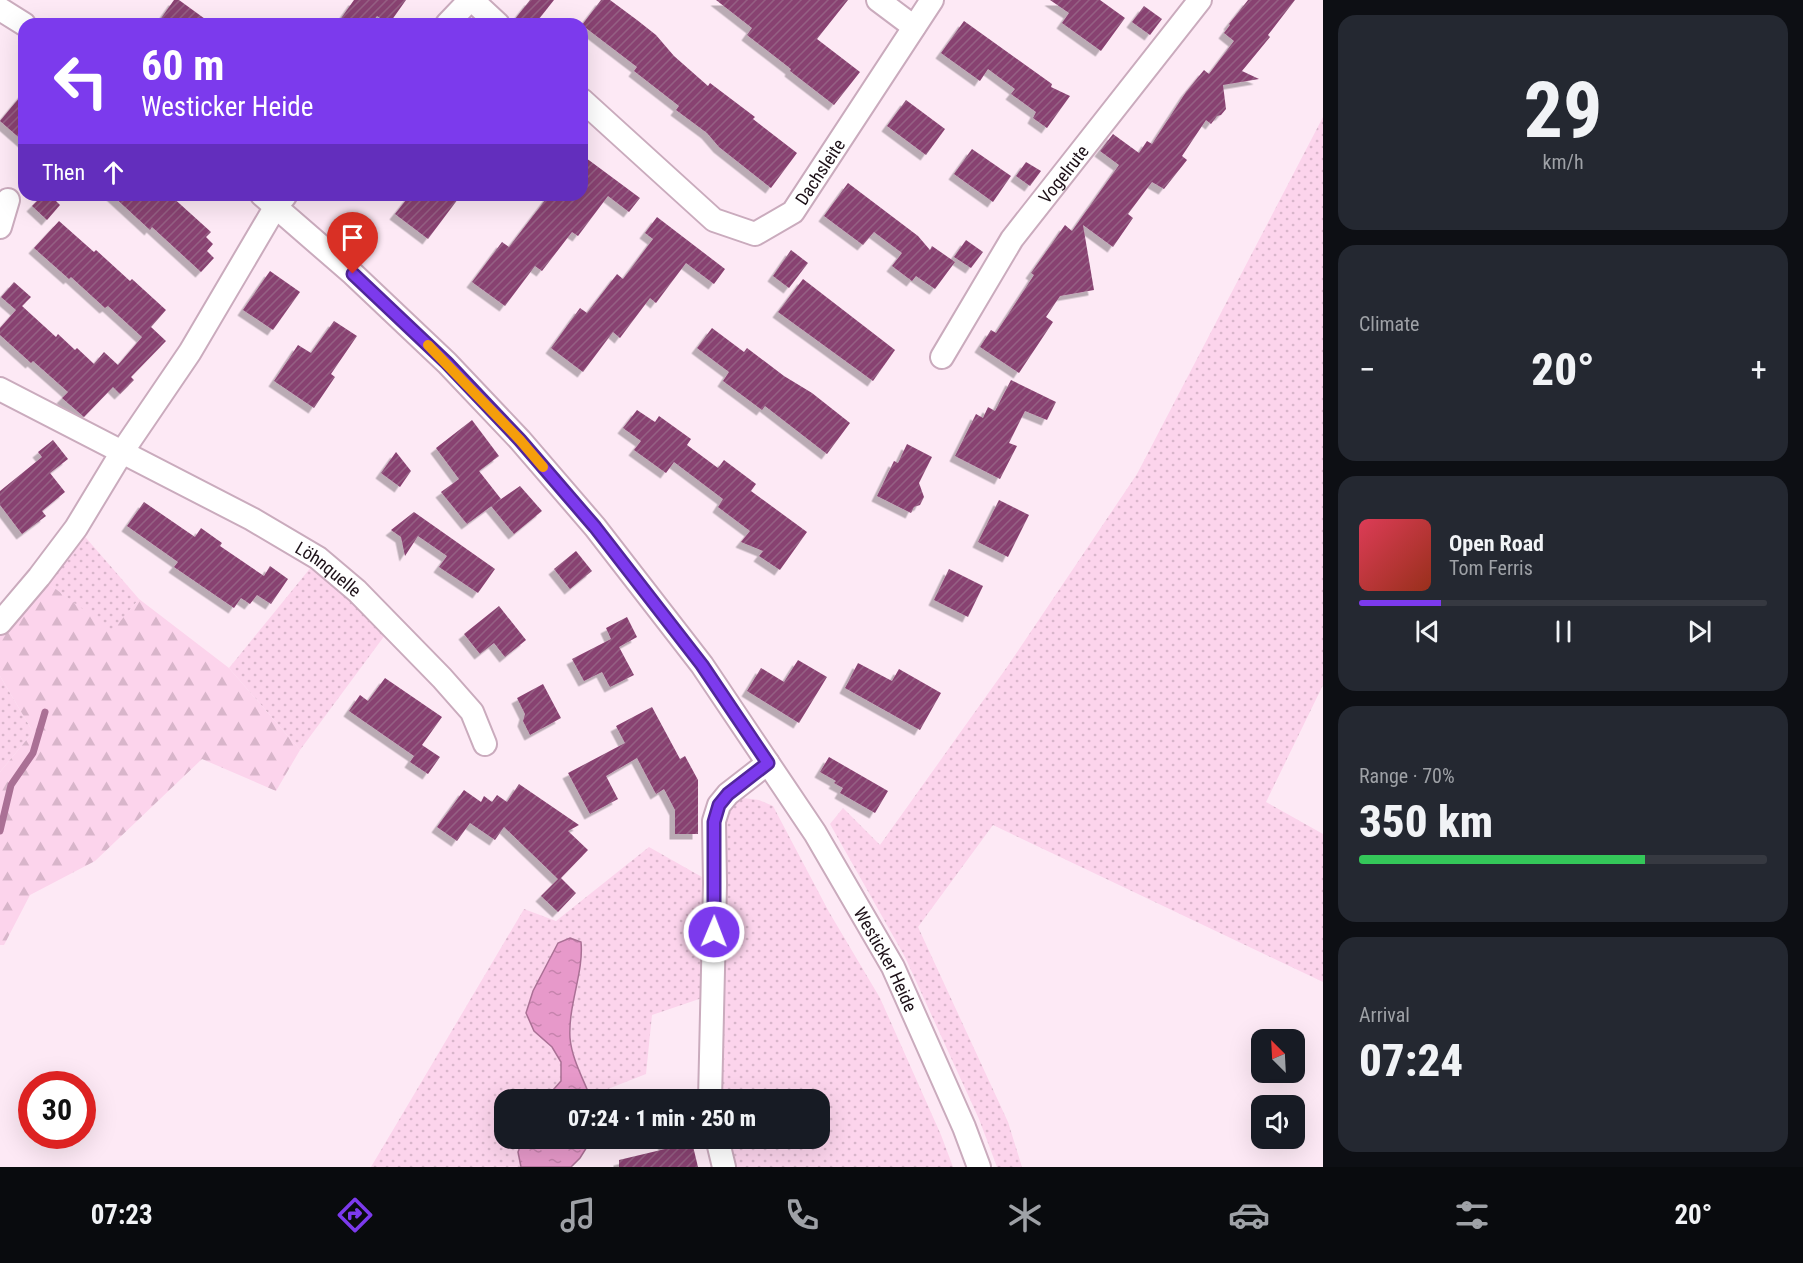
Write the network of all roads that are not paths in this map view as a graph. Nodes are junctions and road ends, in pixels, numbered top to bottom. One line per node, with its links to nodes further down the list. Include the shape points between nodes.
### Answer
1 (471, 0): 6 (street); 7 (street)
2 (878, 0): 9 (street)
3 (932, 0): 9 (street, Dachsleite)
4 (1200, 0): 15 (street, Vogelrute, via 1012,239)
5 (0, 9): 8 (street)
6 (453, 18)
7 (491, 18)
8 (18, 20)
9 (914, 27): 10 (street, Dachsleite, via 793,212 755,234 714,220)
10 (588, 105)
11 (8, 200): 14 (street)
12 (274, 201): 17 (street, via 190,352)
13 (277, 201): 20 (street, Westicker Heide, via 447,363 520,440 656,604)
14 (0, 227)
15 (942, 357)
16 (0, 389): 17 (street, Löhnquelle)
17 (122, 452): 18 (street, via 76,528); 19 (street, Löhnquelle, via 318,558 357,591 442,678 472,712)
18 (0, 623)
19 (484, 744)
20 (768, 763): 21 (street, via 728,794 719,805 714,822); 24 (street, Westicker Heide, via 815,833 893,967)
21 (710, 1089)
22 (720, 1149): 23 (street)
23 (724, 1167)
24 (979, 1167)

